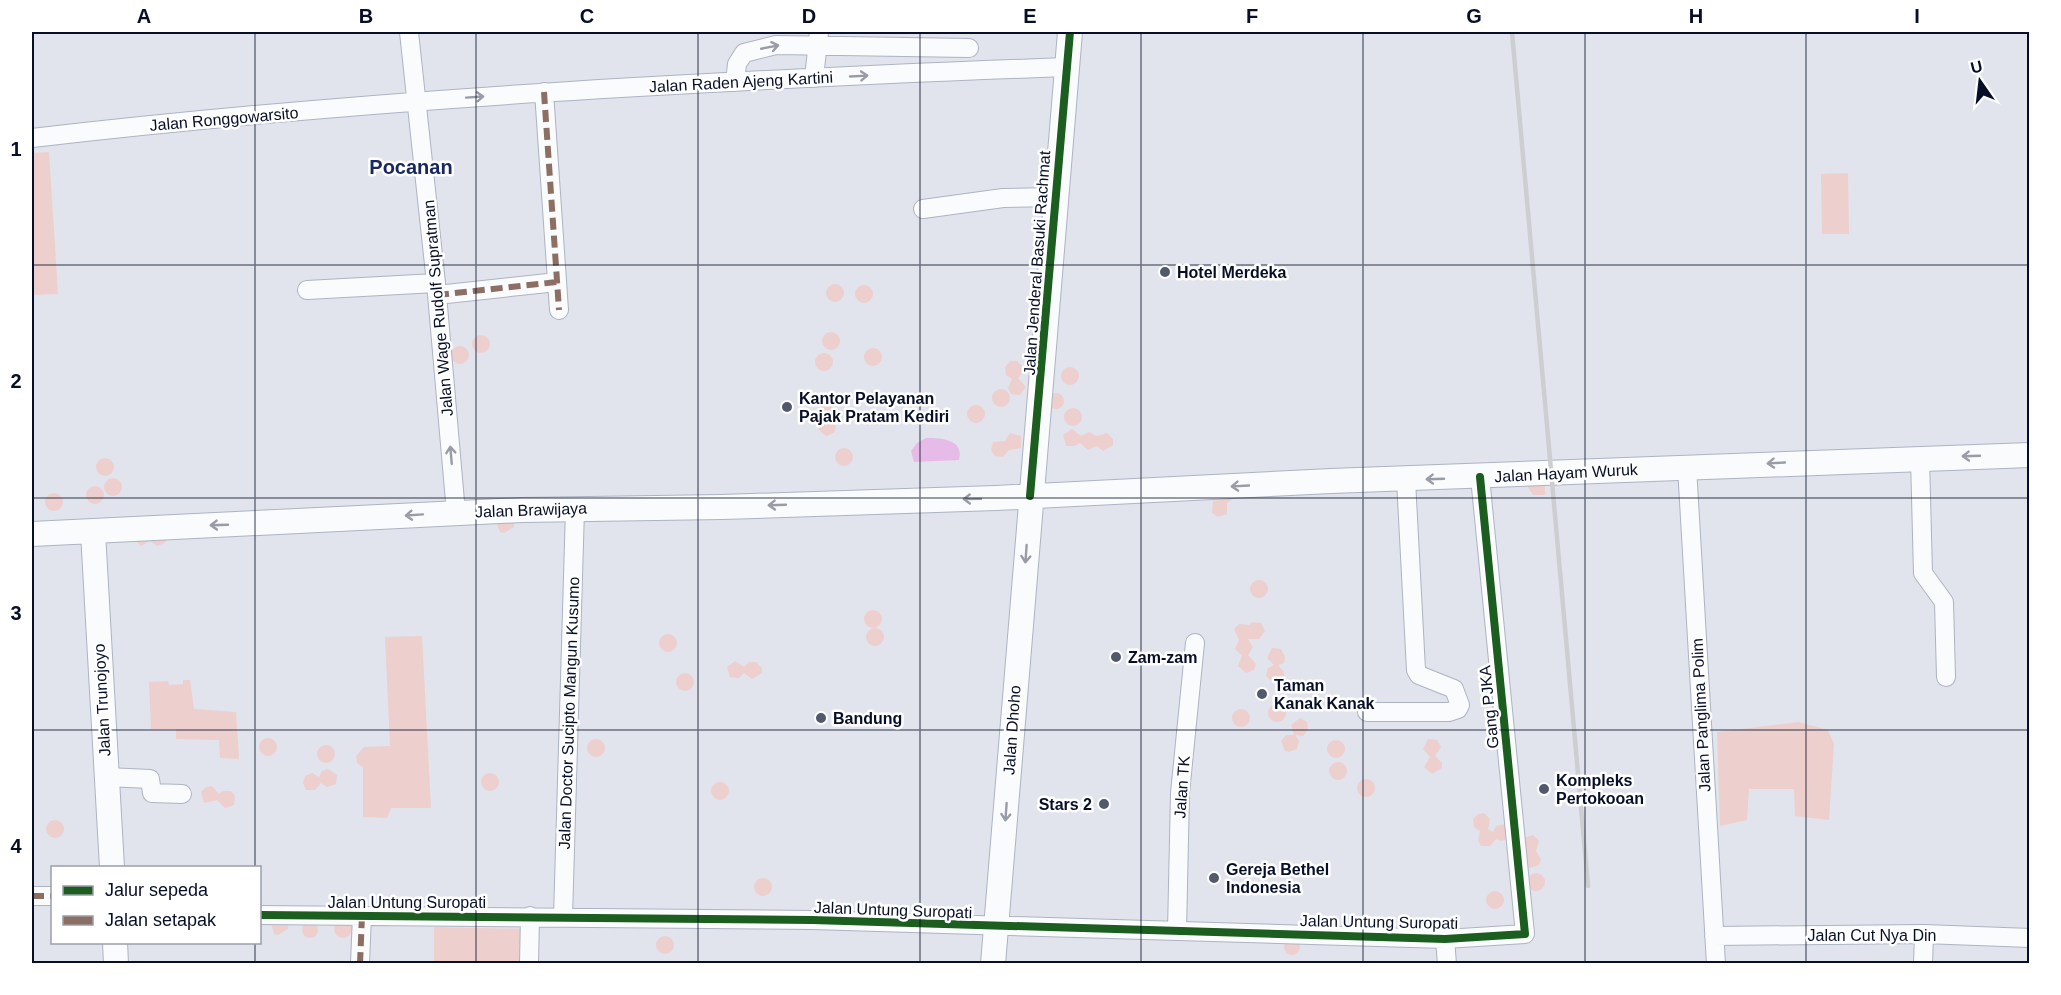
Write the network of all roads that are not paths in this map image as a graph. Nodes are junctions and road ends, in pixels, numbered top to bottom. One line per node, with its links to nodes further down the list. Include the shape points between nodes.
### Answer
1 (409, 32): 10 (street, Jalan Wage Rudolf Supratman)
2 (1070, 32): 5 (main road, Jalan Jenderal Basuki Rachmat)
3 (819, 38): 4 (street); 7 (street); 8 (street, one-way to 3, via 744,53)
4 (969, 40): 6 (street)
5 (1066, 68): 6 (street, Jalan Raden Ajeng Kartini); 12 (main road, Jalan Jenderal Basuki Rachmat)
6 (968, 71): 7 (street, Jalan Raden Ajeng Kartini, one-way to 6)
7 (814, 78): 8 (street, Jalan Raden Ajeng Kartini)
8 (735, 82): 9 (street, Jalan Raden Ajeng Kartini)
9 (544, 92): 10 (street, Jalan Raden Ajeng Kartini, one-way to 9); 14 (street)
10 (417, 101): 11 (street, Jalan Ronggowarsito); 15 (street, Jalan Wage Rudolf Supratman)
11 (32, 138)
12 (1054, 197): 13 (street, via 991,199); 23 (main road, Jalan Jenderal Basuki Rachmat)
13 (923, 208)
14 (557, 282): 15 (street); 17 (street)
15 (437, 289): 16 (street); 25 (street, Jalan Wage Rudolf Supratman, one-way to 15)
16 (307, 290)
17 (559, 310)
18 (2030, 454): 19 (main road, Jalan Hayam Wuruk, one-way to 19)
19 (1920, 458): 20 (main road, Jalan Hayam Wuruk, one-way to 20); 29 (street, via 1923,573 1944,602)
20 (1687, 467): 21 (main road, Jalan Hayam Wuruk); 44 (street, Jalan Panglima Polim)
21 (1480, 477): 22 (main road, Jalan Hayam Wuruk, one-way to 22); 42 (street, Gang PJKA)
22 (1406, 480): 23 (main road, Jalan Hayam Wuruk, one-way to 23); 30 (street, via 1416,670 1419,675 1454,689 1460,705 1449,712)
23 (1030, 496): 24 (main road, Jalan Brawijaya, one-way to 24); 40 (main road, Jalan Dhoho, one-way to 40)
24 (575, 508): 25 (main road, Jalan Brawijaya); 39 (street, Jalan Doctor Sucipto Mangun Kusumo)
25 (456, 513): 26 (main road, Jalan Brawijaya, one-way to 26)
26 (93, 532): 27 (main road, Jalan Brawijaya); 31 (main road, Jalan Trunojoyo)
27 (32, 534)
28 (1195, 643): 41 (street, Jalan TK, via 1180,793)
29 (1946, 677)
30 (1367, 712)
31 (106, 777): 32 (street, via 150,779 152,793); 33 (main road, Jalan Trunojoyo)
32 (182, 794)
33 (112, 866)
34 (32, 896): 35 (street)
35 (51, 896)
36 (261, 915): 37 (street, Jalan Untung Suropati)
37 (362, 915): 38 (street, Jalan Untung Suropati); 49 (street)
38 (530, 916): 39 (street, Jalan Untung Suropati); 50 (street)
39 (563, 916): 40 (street, Jalan Untung Suropati)
40 (997, 927): 41 (street, Jalan Untung Suropati); 51 (main road, Jalan Dhoho)
41 (1177, 931): 46 (street, Jalan Untung Suropati)
42 (1526, 934): 46 (street, Jalan Untung Suropati)
43 (1924, 934): 44 (street, Jalan Cut Nya Din); 45 (street, Jalan Cut Nya Din); 54 (street)
44 (1714, 936): 53 (street, Jalan Panglima Polim)
45 (2030, 938)
46 (1445, 939): 52 (street)
47 (115, 944): 48 (main road)
48 (116, 963)
49 (360, 963)
50 (529, 963)
51 (993, 963)
52 (1447, 963)
53 (1716, 963)
54 (1923, 963)

